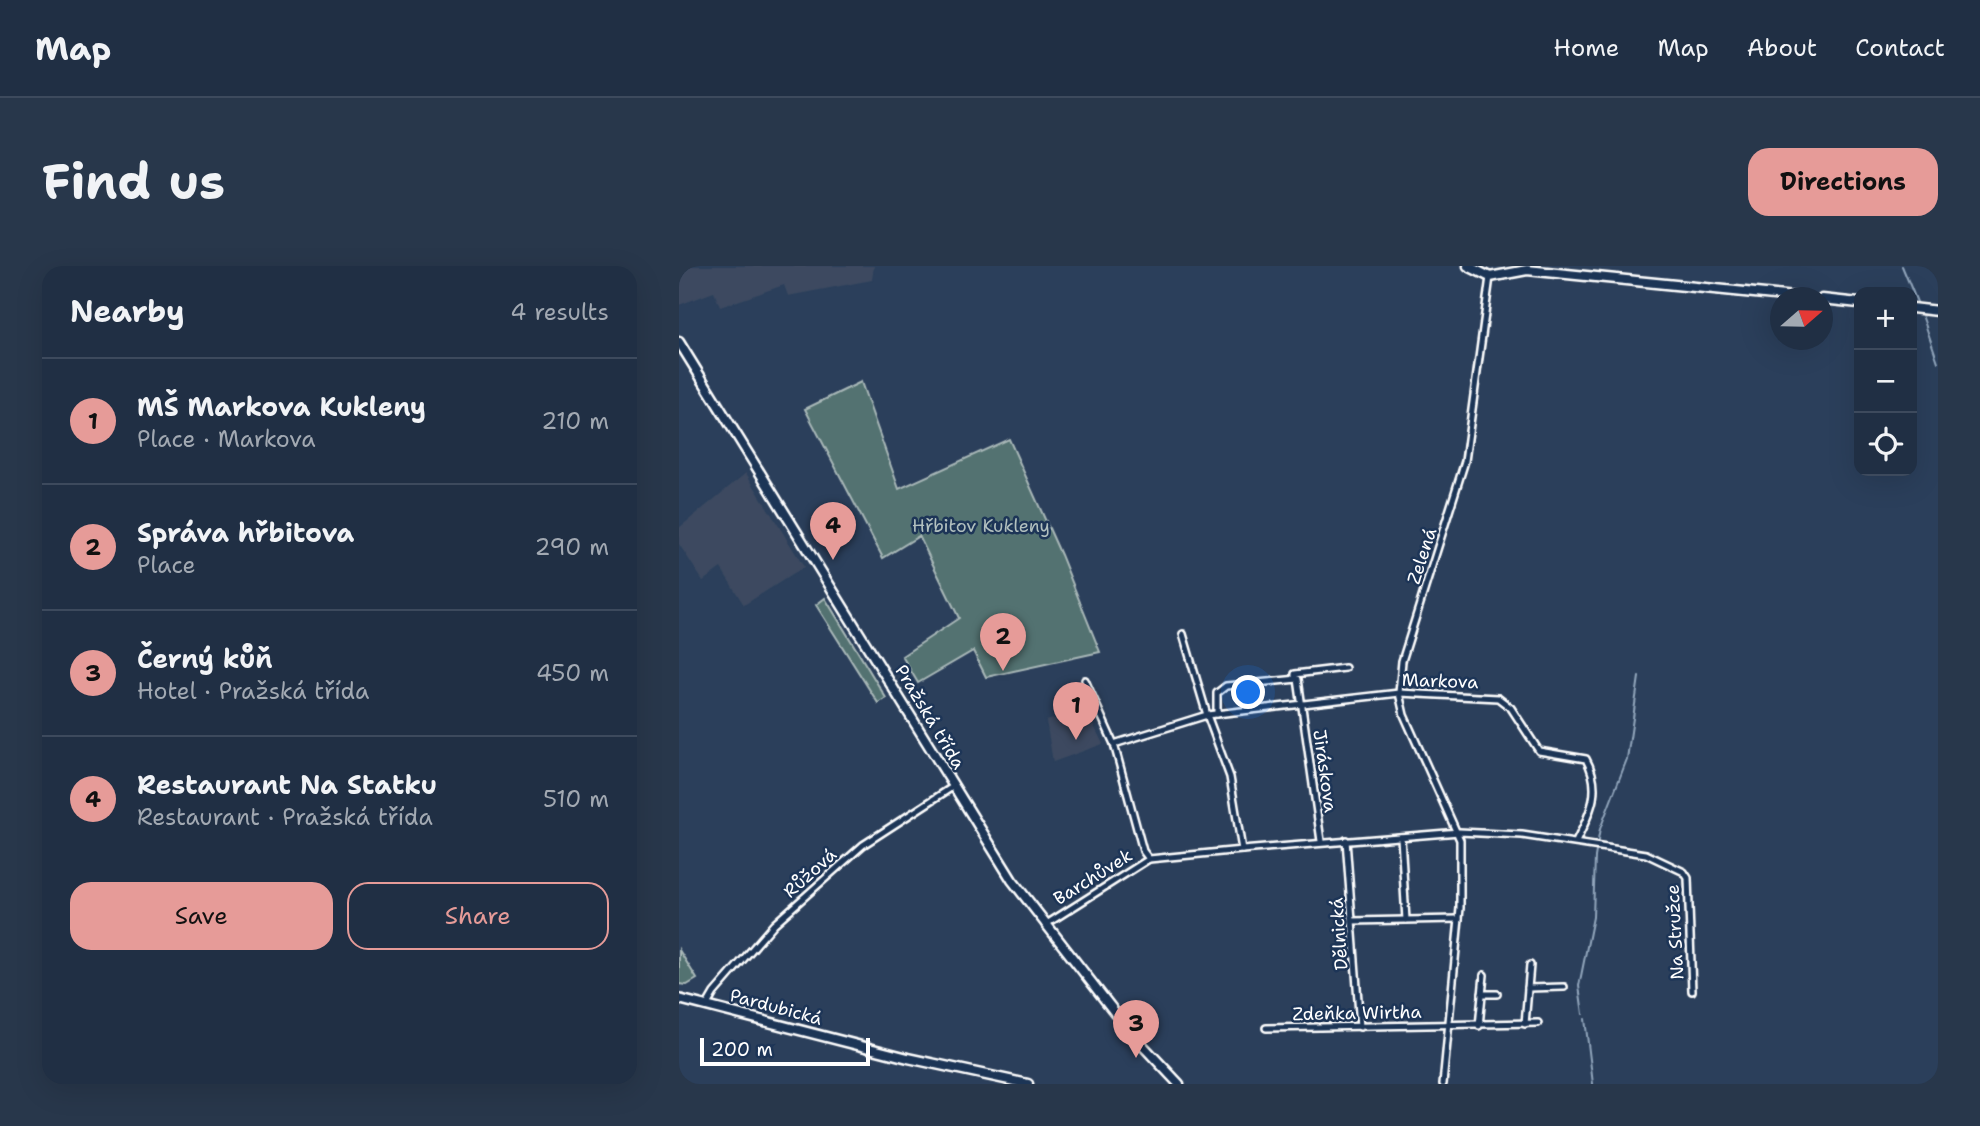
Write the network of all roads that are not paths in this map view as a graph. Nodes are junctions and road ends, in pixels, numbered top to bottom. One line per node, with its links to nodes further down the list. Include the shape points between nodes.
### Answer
1 (1468, 266): 5 (street)
2 (1501, 266): 5 (street)
3 (1516, 266): 4 (street)
4 (1527, 270): 5 (street); 6 (street)
5 (1487, 273): 16 (street, Zelená, via 1465,461 1402,661)
6 (1770, 295)
7 (1833, 300): 8 (street)
8 (1854, 302)
9 (1917, 309): 10 (street)
10 (1938, 311)
11 (680, 345): 21 (street, Pražská třída)
12 (1183, 634): 19 (street)
13 (1345, 668): 14 (street, via 1295,674)
14 (1295, 679): 17 (street); 18 (street, via 1226,686 1217,693)
15 (1085, 680): 20 (street)
16 (1399, 693): 17 (street, Markova); 22 (street, Zelená, via 1411,732); 26 (street, Markova, via 1498,698 1511,708 1539,751 1586,759 1594,774 1594,805)
17 (1301, 704): 18 (street, Markova); 25 (street, Jiráskova)
18 (1217, 714): 19 (street, Markova)
19 (1207, 715): 20 (street, Markova); 27 (street, via 1230,777)
20 (1114, 744): 28 (street)
21 (954, 786): 32 (street, Pražská třída); 41 (street, Růžová, via 863,845 784,916)
22 (1459, 832): 23 (street); 26 (street); 29 (street, Zelená)
23 (1401, 837): 24 (street); 30 (street)
24 (1346, 840): 25 (street); 31 (street, Dělnická)
25 (1321, 841): 27 (street)
26 (1576, 842): 37 (street, Na Stružce, via 1646,854 1684,872 1690,892)
27 (1245, 849): 28 (street, Barchůvek)
28 (1149, 859): 32 (street, Barchůvek)
29 (1459, 919): 30 (street); 44 (street, Zelená)
30 (1406, 920): 31 (street)
31 (1352, 921): 46 (street, Dělnická)
32 (1045, 925): 49 (street, Pražská třída)
33 (1530, 965): 36 (street)
34 (1484, 975): 38 (street)
35 (1564, 987): 36 (street)
36 (1528, 988): 43 (street)
37 (1692, 991)
38 (1482, 994): 39 (street); 45 (street)
39 (1497, 994)
40 (679, 999): 41 (street, Pardubická)
41 (707, 1005): 48 (street, Pardubická)
42 (1538, 1023): 43 (street, Zdeňka Wirtha)
43 (1525, 1024): 45 (street, Zdeňka Wirtha)
44 (1448, 1026): 45 (street, Zdeňka Wirtha); 46 (street, Zdeňka Wirtha); 50 (street, Zelená)
45 (1479, 1026)
46 (1360, 1027): 47 (street, Zdeňka Wirtha)
47 (1266, 1028)
48 (1028, 1084)
49 (1179, 1084)
50 (1443, 1084)

